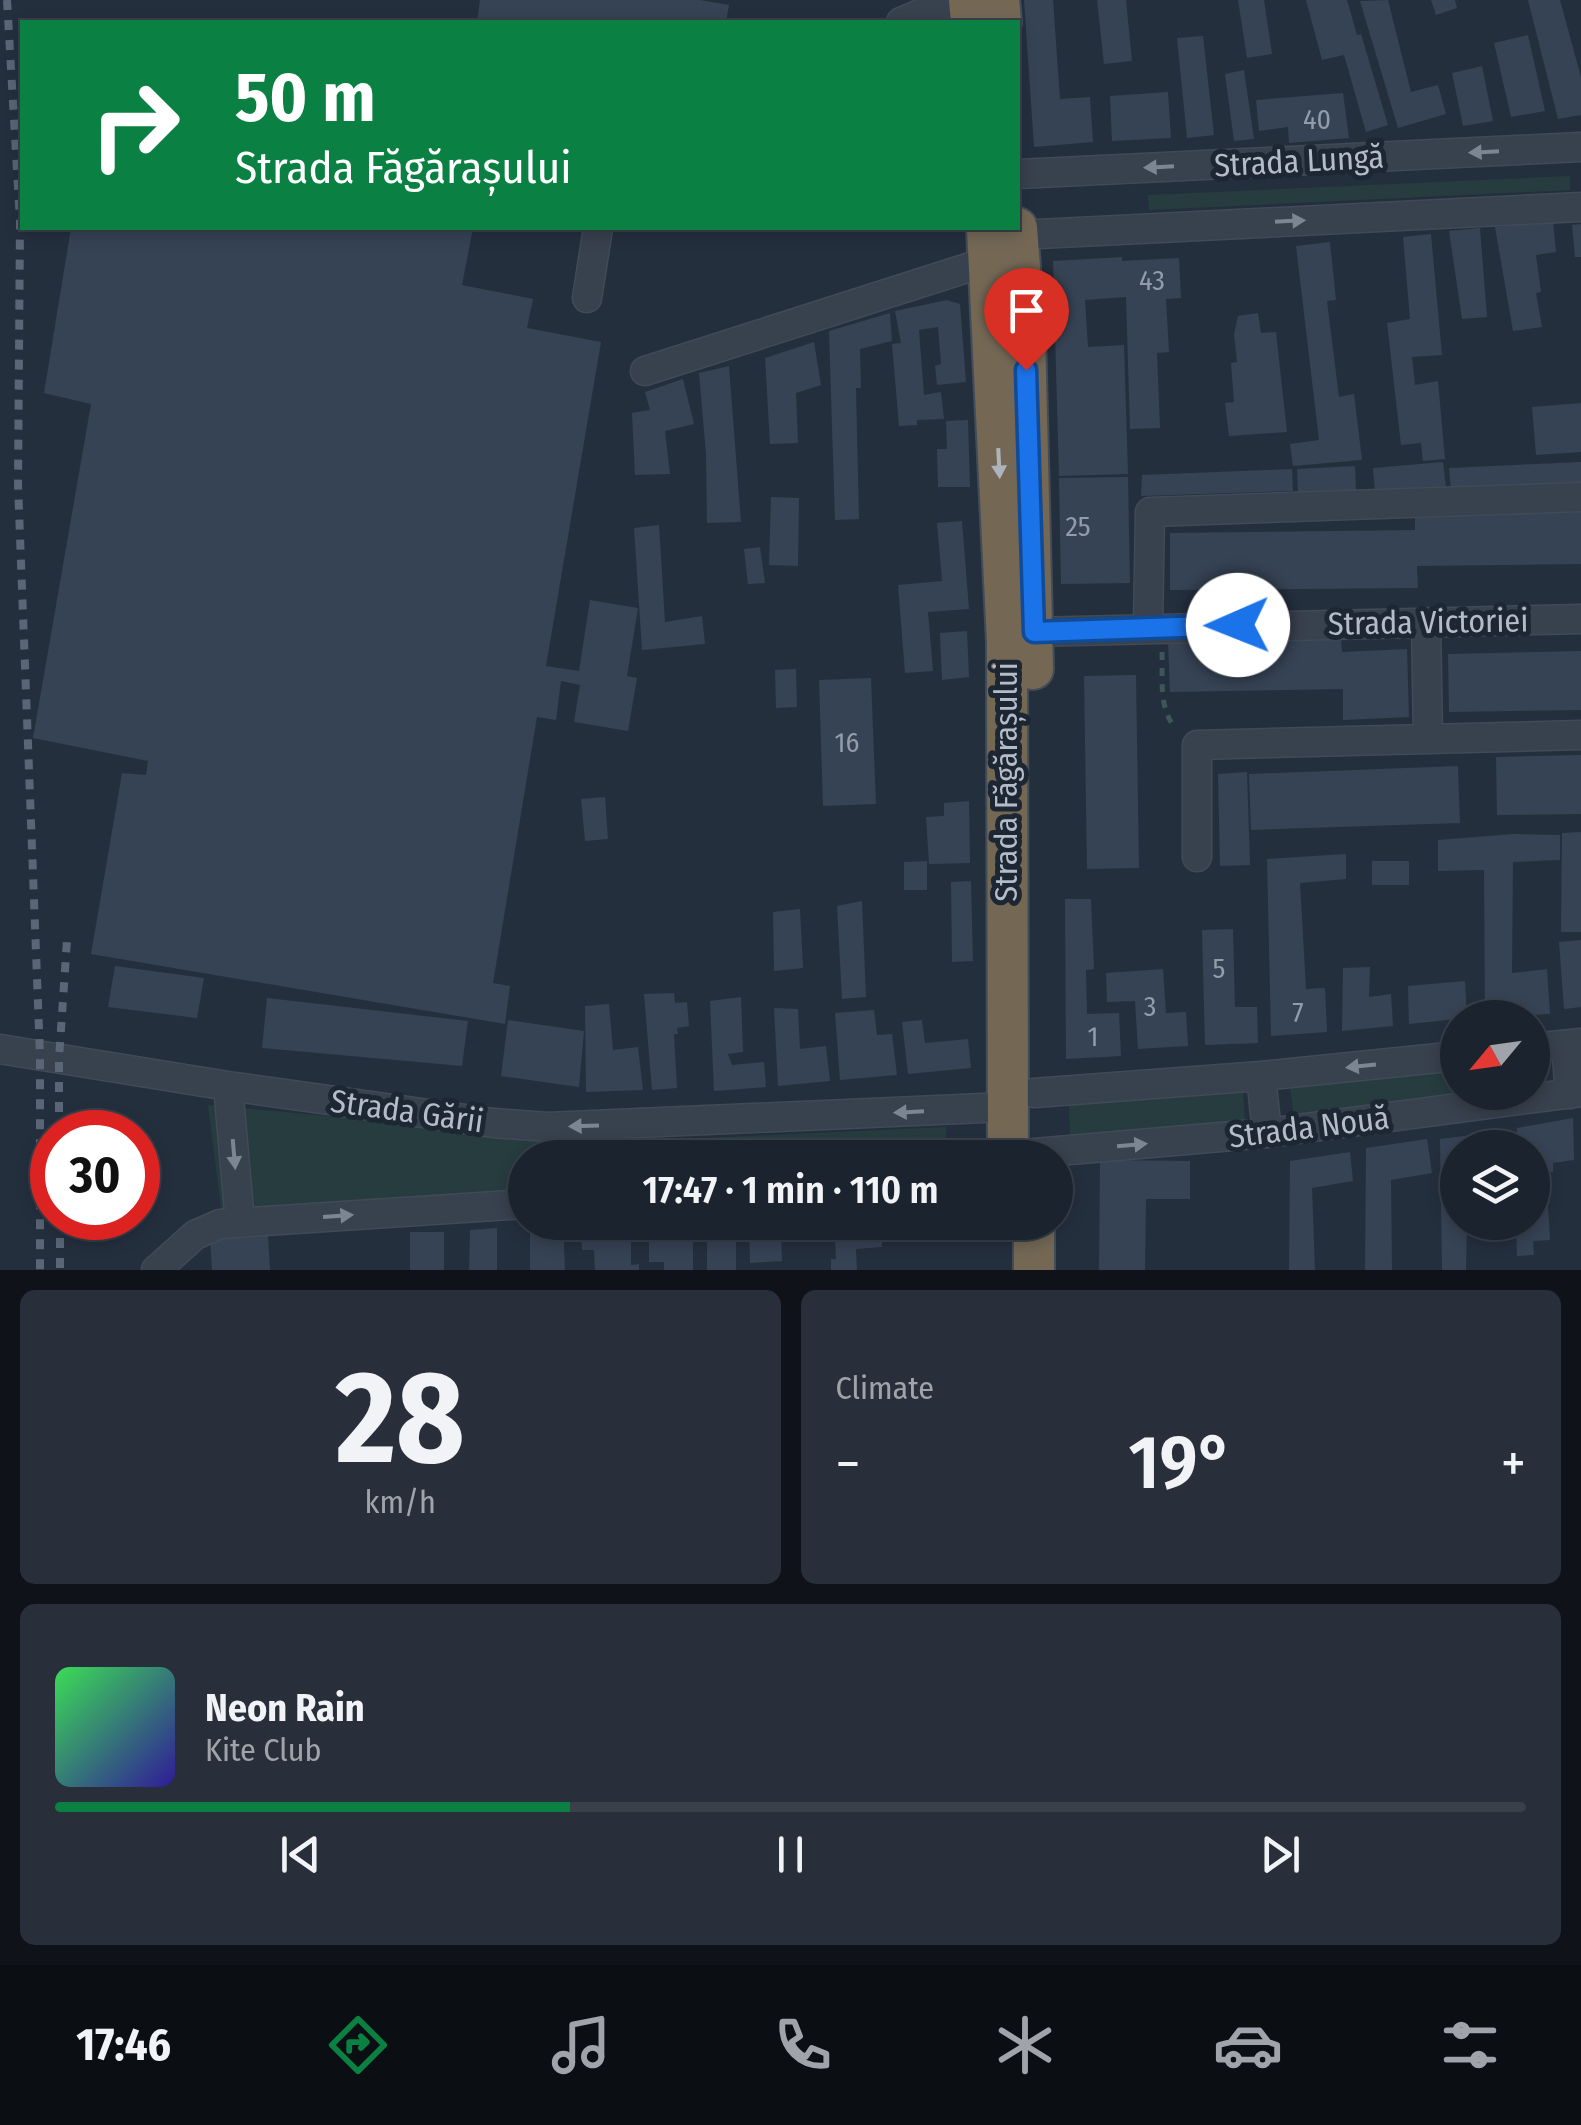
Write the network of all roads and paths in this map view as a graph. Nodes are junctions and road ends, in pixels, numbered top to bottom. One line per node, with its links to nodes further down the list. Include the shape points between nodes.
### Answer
1 (981, 10): 2 (street, via 936,7)
2 (906, 20)
3 (1581, 147): 4 (street, Strada Lungă, one-way to 4)
4 (1020, 174)
5 (1581, 207): 7 (street, Strada Lungă, one-way to 5)
6 (598, 230): 8 (street)
7 (1003, 238): 9 (street, Strada Lungă); 14 (highway, Strada Făgărașului, via 1025,333); 25 (highway, Strada Făgărașului, one-way to 25)
8 (587, 298)
9 (645, 371)
10 (1581, 497): 13 (street, via 1150,512)
11 (1581, 619): 12 (street, Strada Victoriei)
12 (1426, 622): 13 (street, Strada Victoriei); 16 (street)
13 (1155, 627): 14 (street, Strada Victoriei); 17 (path, via 1166,716)
14 (1034, 632): 25 (highway, Strada Făgărașului)
15 (1581, 735): 16 (street)
16 (1428, 739): 17 (street)
17 (1197, 745): 18 (street)
18 (1197, 857)
19 (1573, 1044): 24 (street)
20 (0, 1048): 23 (street, Strada Gării)
21 (1440, 1058): 22 (street, Strada Nouă, one-way to 22)
22 (1262, 1076): 25 (street, Strada Nouă); 26 (street)
23 (228, 1086): 25 (street, Strada Gării, one-way to 23, via 548,1127); 30 (street, one-way to 30)
24 (1576, 1093): 26 (street, Strada Nouă)
25 (1020, 1100): 27 (highway, Strada Făgărașului)
26 (1267, 1134): 28 (street, Strada Nouă, one-way to 26)
27 (1024, 1140)
28 (1073, 1152)
29 (508, 1205): 30 (street, one-way to 29)
30 (240, 1222): 33 (street, via 195,1236)
31 (1008, 1240): 34 (highway)
32 (1034, 1240): 35 (highway)
33 (156, 1270)
34 (1008, 1270)
35 (1034, 1270)

